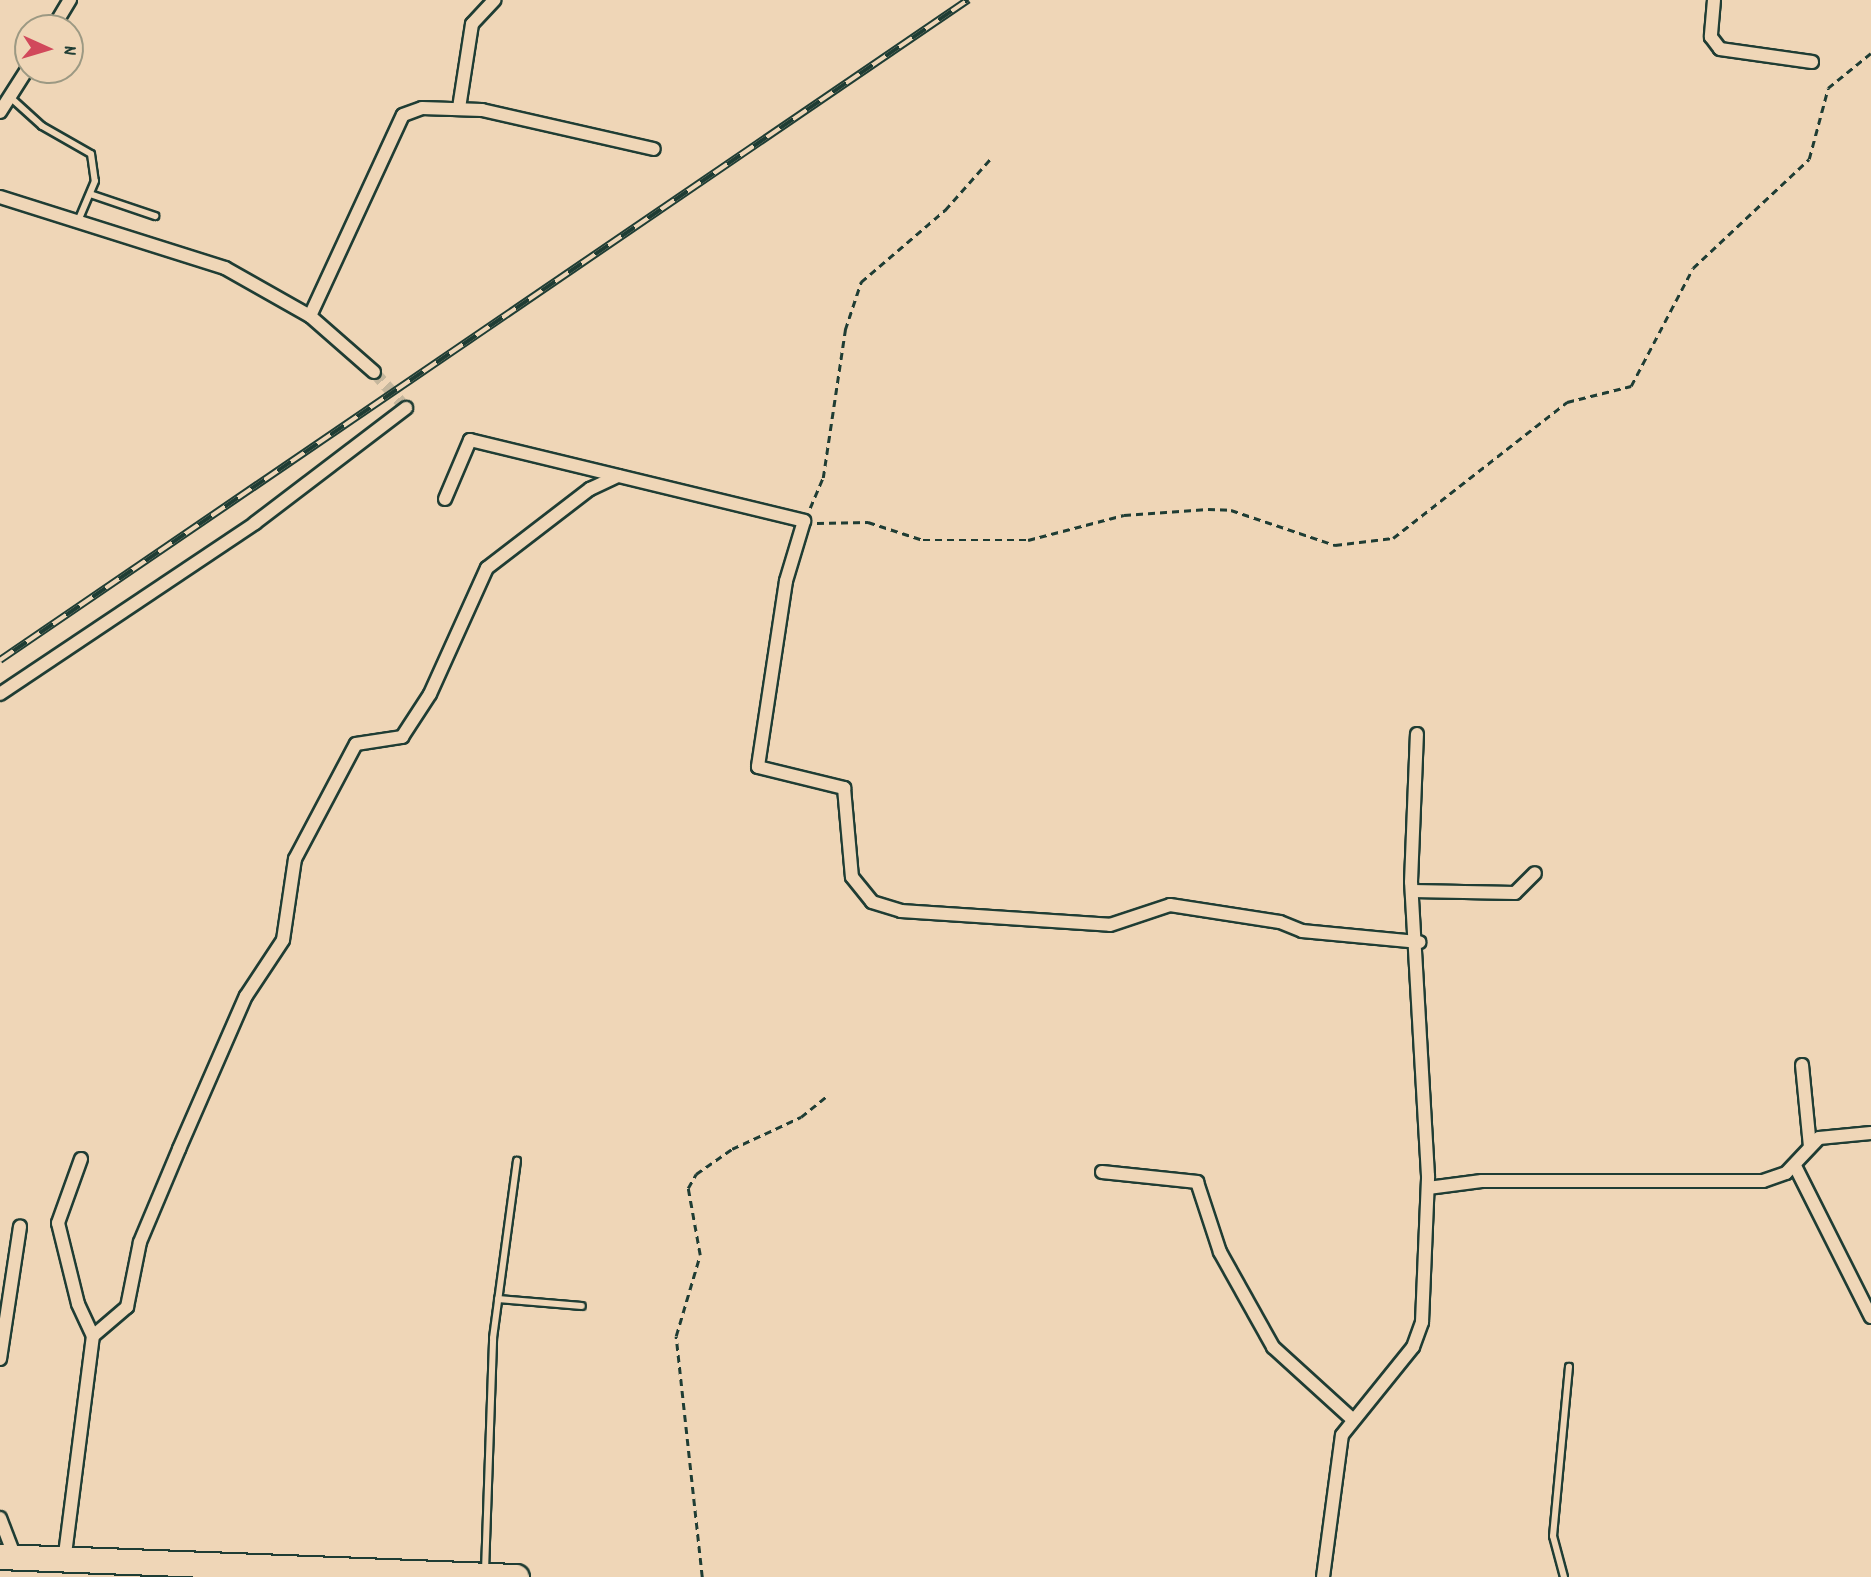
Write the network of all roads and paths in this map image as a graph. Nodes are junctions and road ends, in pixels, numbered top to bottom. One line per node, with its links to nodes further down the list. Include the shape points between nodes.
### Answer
1 (494, 0): 7 (street, via 472,24)
2 (1714, 0): 4 (street, via 1711,37 1720,49)
3 (1871, 53): 20 (path, via 1828,88 1808,159 1693,268 1631,386 1567,402 1393,538 1335,545 1231,510 1209,509 1124,515 1028,540 923,540 868,522)
4 (1812, 62)
5 (18, 84): 6 (street)
6 (10, 96): 8 (street); 11 (lane, via 42,125 91,154 96,172)
7 (459, 108): 9 (street); 15 (street, via 422,108 397,120)
8 (0, 113)
9 (654, 149)
10 (992, 157): 20 (path, via 945,209 861,282 845,330 823,478)
11 (90, 194): 13 (lane); 14 (lane)
12 (0, 197): 14 (street)
13 (155, 216)
14 (78, 221): 15 (street, via 225,268)
15 (310, 316): 16 (street)
16 (374, 372)
17 (405, 408): 21 (street, via 255,523)
18 (618, 476): 19 (street, via 470,440); 20 (street); 39 (street, via 590,489 487,568 430,694 402,737 356,744 295,859 287,930 246,996 174,1160 140,1242 127,1307)
19 (445, 499)
20 (804, 522): 25 (street, via 786,581 758,766 844,788 852,877 872,902 901,911 1110,925 1170,905 1280,922 1302,931)
21 (0, 694)
22 (1418, 734): 24 (street)
23 (1535, 873): 24 (street, via 1515,893)
24 (1413, 891): 25 (street)
25 (1419, 942): 34 (street)
26 (1802, 1065): 29 (street)
27 (827, 1096): 48 (path, via 801,1117 732,1149 696,1174 688,1188 700,1255 676,1336)
28 (1871, 1133): 29 (street, via 1829,1135)
29 (1810, 1146): 32 (street)
30 (81, 1159): 39 (street, via 58,1223 78,1304)
31 (517, 1161): 36 (lane)
32 (1796, 1166): 34 (street, via 1775,1179 1750,1182 1482,1181); 38 (street)
33 (1102, 1172): 42 (street, via 1198,1182 1220,1252 1273,1347)
34 (1428, 1188): 42 (street, via 1418,1339)
35 (20, 1226): 40 (street)
36 (498, 1299): 37 (lane); 46 (lane)
37 (582, 1306)
38 (1871, 1317)
39 (93, 1336): 45 (street)
40 (0, 1359)
41 (1569, 1367): 50 (lane, via 1553,1536)
42 (1352, 1419): 49 (street, via 1338,1448)
43 (0, 1518): 44 (street)
44 (7, 1557): 45 (highway)
45 (64, 1563): 46 (highway)
46 (485, 1576): 47 (highway)
47 (517, 1577)
48 (702, 1577)
49 (1323, 1577)
50 (1564, 1577)

